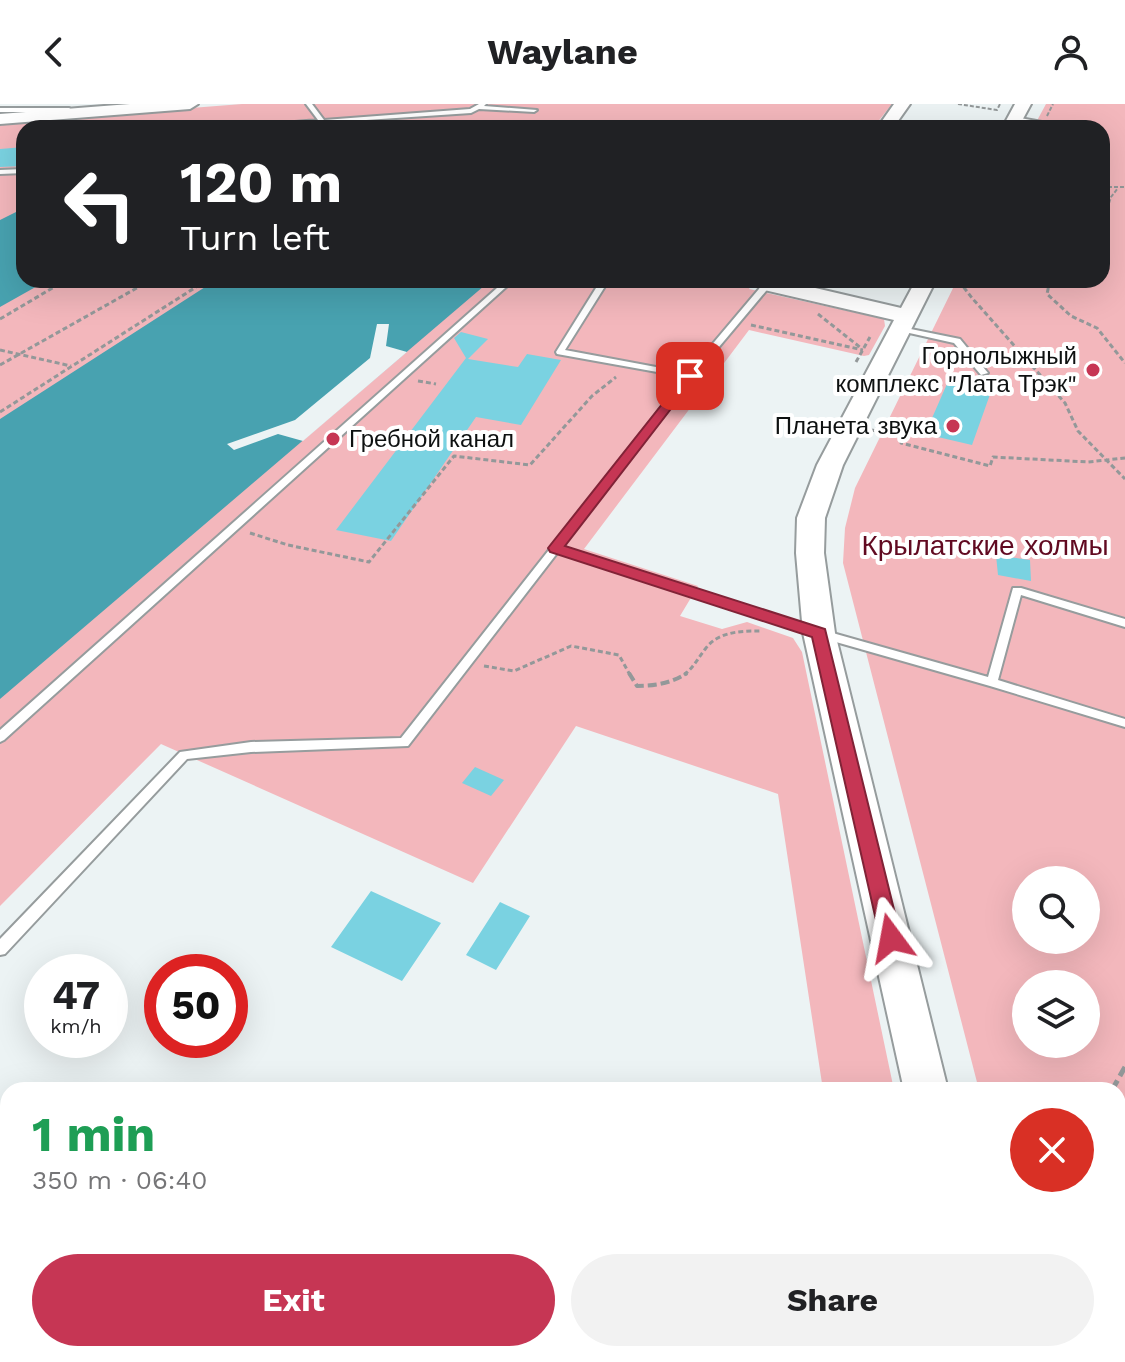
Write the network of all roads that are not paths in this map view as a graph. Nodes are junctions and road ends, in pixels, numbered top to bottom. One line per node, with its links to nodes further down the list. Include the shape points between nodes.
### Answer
1 (190, 104): 6 (main road)
2 (309, 104): 8 (lane)
3 (480, 106): 5 (lane); 9 (lane, via 471,111)
4 (0, 110): 6 (lane)
5 (534, 110)
6 (105, 111): 7 (main road)
7 (0, 119)
8 (321, 120)
9 (337, 120)
10 (501, 288): 23 (lane)
11 (600, 288): 17 (lane, via 560,352)
12 (772, 288): 17 (lane)
13 (785, 288): 15 (main road)
14 (921, 288): 15 (main road)
15 (902, 322): 16 (lane, via 957,341); 20 (main road, via 830,465 811,518)
16 (984, 373)
17 (690, 376): 18 (lane)
18 (556, 548): 20 (lane); 24 (lane, via 404,743 251,747 184,755)
19 (1125, 623): 21 (lane, via 1017,590)
20 (819, 633): 21 (lane); 25 (main road)
21 (992, 682): 22 (lane)
22 (1125, 723)
23 (0, 737)
24 (0, 949)
25 (924, 1082)

